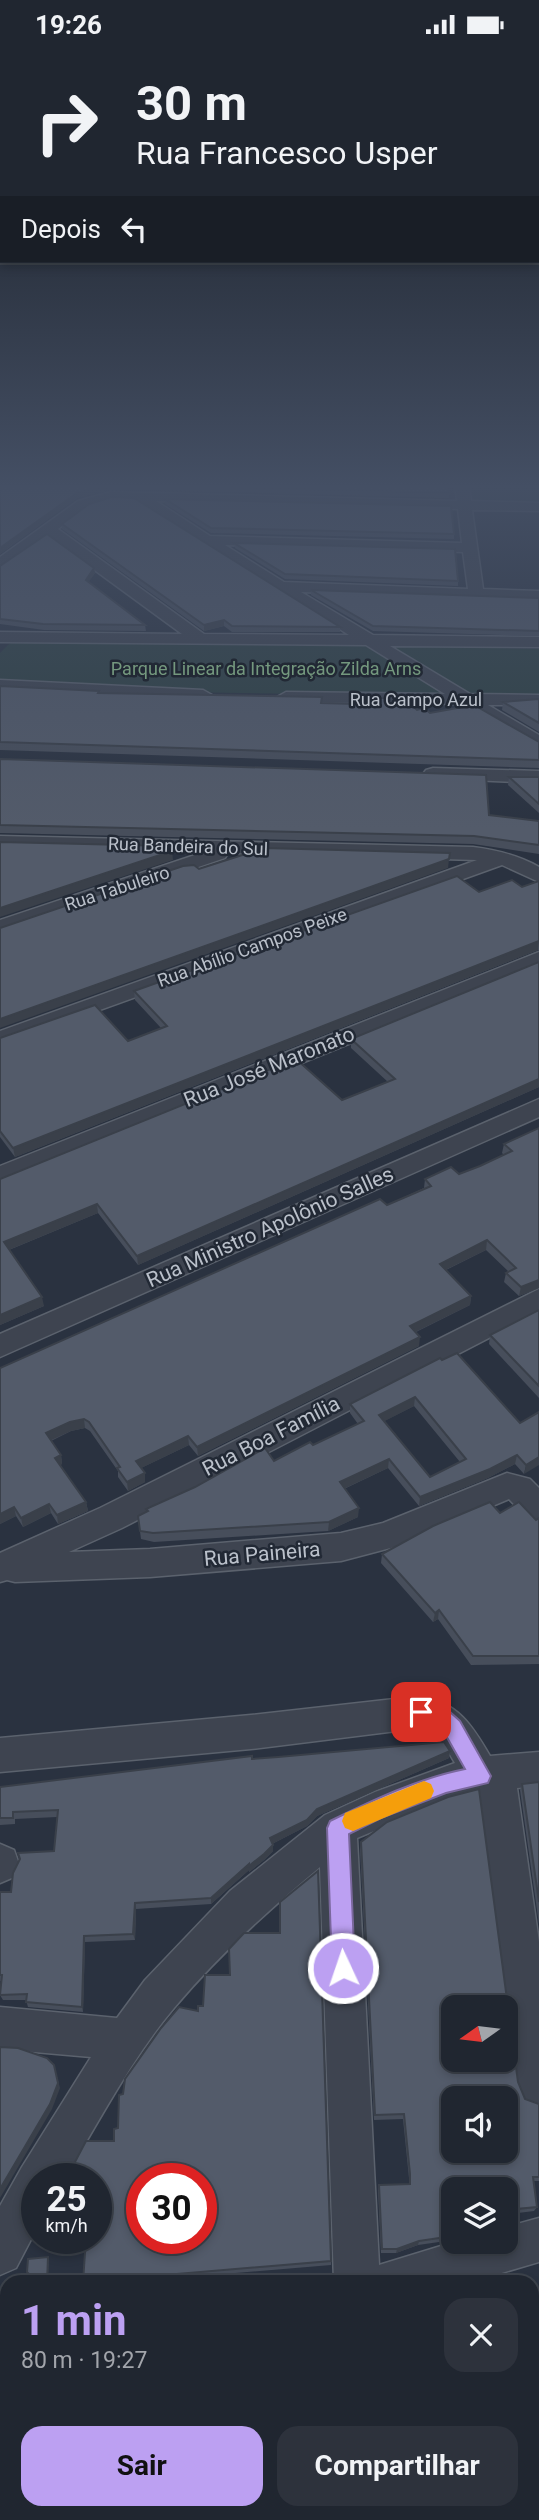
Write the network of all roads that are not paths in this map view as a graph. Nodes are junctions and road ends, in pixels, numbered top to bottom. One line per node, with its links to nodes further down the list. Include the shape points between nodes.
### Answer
1 (145, 599): 4 (street)
2 (302, 599): 5 (street)
3 (6, 635): 4 (street)
4 (200, 639): 5 (street)
5 (370, 639): 6 (street); 8 (street)
6 (417, 639): 7 (street); 8 (street)
7 (539, 642)
8 (388, 650): 12 (street)
9 (0, 685): 10 (street)
10 (221, 695)
11 (272, 697): 12 (street, Rua Campo Azul)
12 (470, 700): 13 (street, Rua Campo Azul); 14 (street)
13 (539, 700)
14 (539, 743)
15 (416, 773): 16 (street)
16 (539, 777)
17 (0, 842): 18 (street, Rua Bandeira do Sul)
18 (234, 849): 19 (street, Rua Bandeira do Sul); 21 (street, Rua Tabuleiro)
19 (504, 857): 20 (street, Rua Bandeira do Sul); 23 (street, Rua Abílio Campos Peixe)
20 (539, 876)
21 (0, 927)
22 (539, 960): 25 (street, Rua José Maronato)
23 (0, 1039)
24 (539, 1107): 27 (street, Rua Ministro Apolônio Salles)
25 (0, 1176)
26 (539, 1299): 29 (street, Rua Boa Família, via 111,1518)
27 (0, 1346)
28 (539, 1510): 29 (street, Rua Paineira, via 513,1486 501,1486 387,1535 341,1547 164,1562)
29 (0, 1569)
30 (0, 1755): 32 (street, via 421,1712 442,1718 453,1728)
31 (539, 1769): 32 (street)
32 (489, 1774): 33 (street, via 446,1783); 36 (street)
33 (338, 1828): 35 (street, via 244,1905 159,1994); 41 (street)
34 (0, 2028): 35 (street)
35 (126, 2039): 37 (street)
36 (539, 2087)
37 (49, 2163)
38 (21, 2212): 40 (street)
39 (539, 2240): 42 (street)
40 (0, 2252)
41 (357, 2275)
42 (417, 2275)

